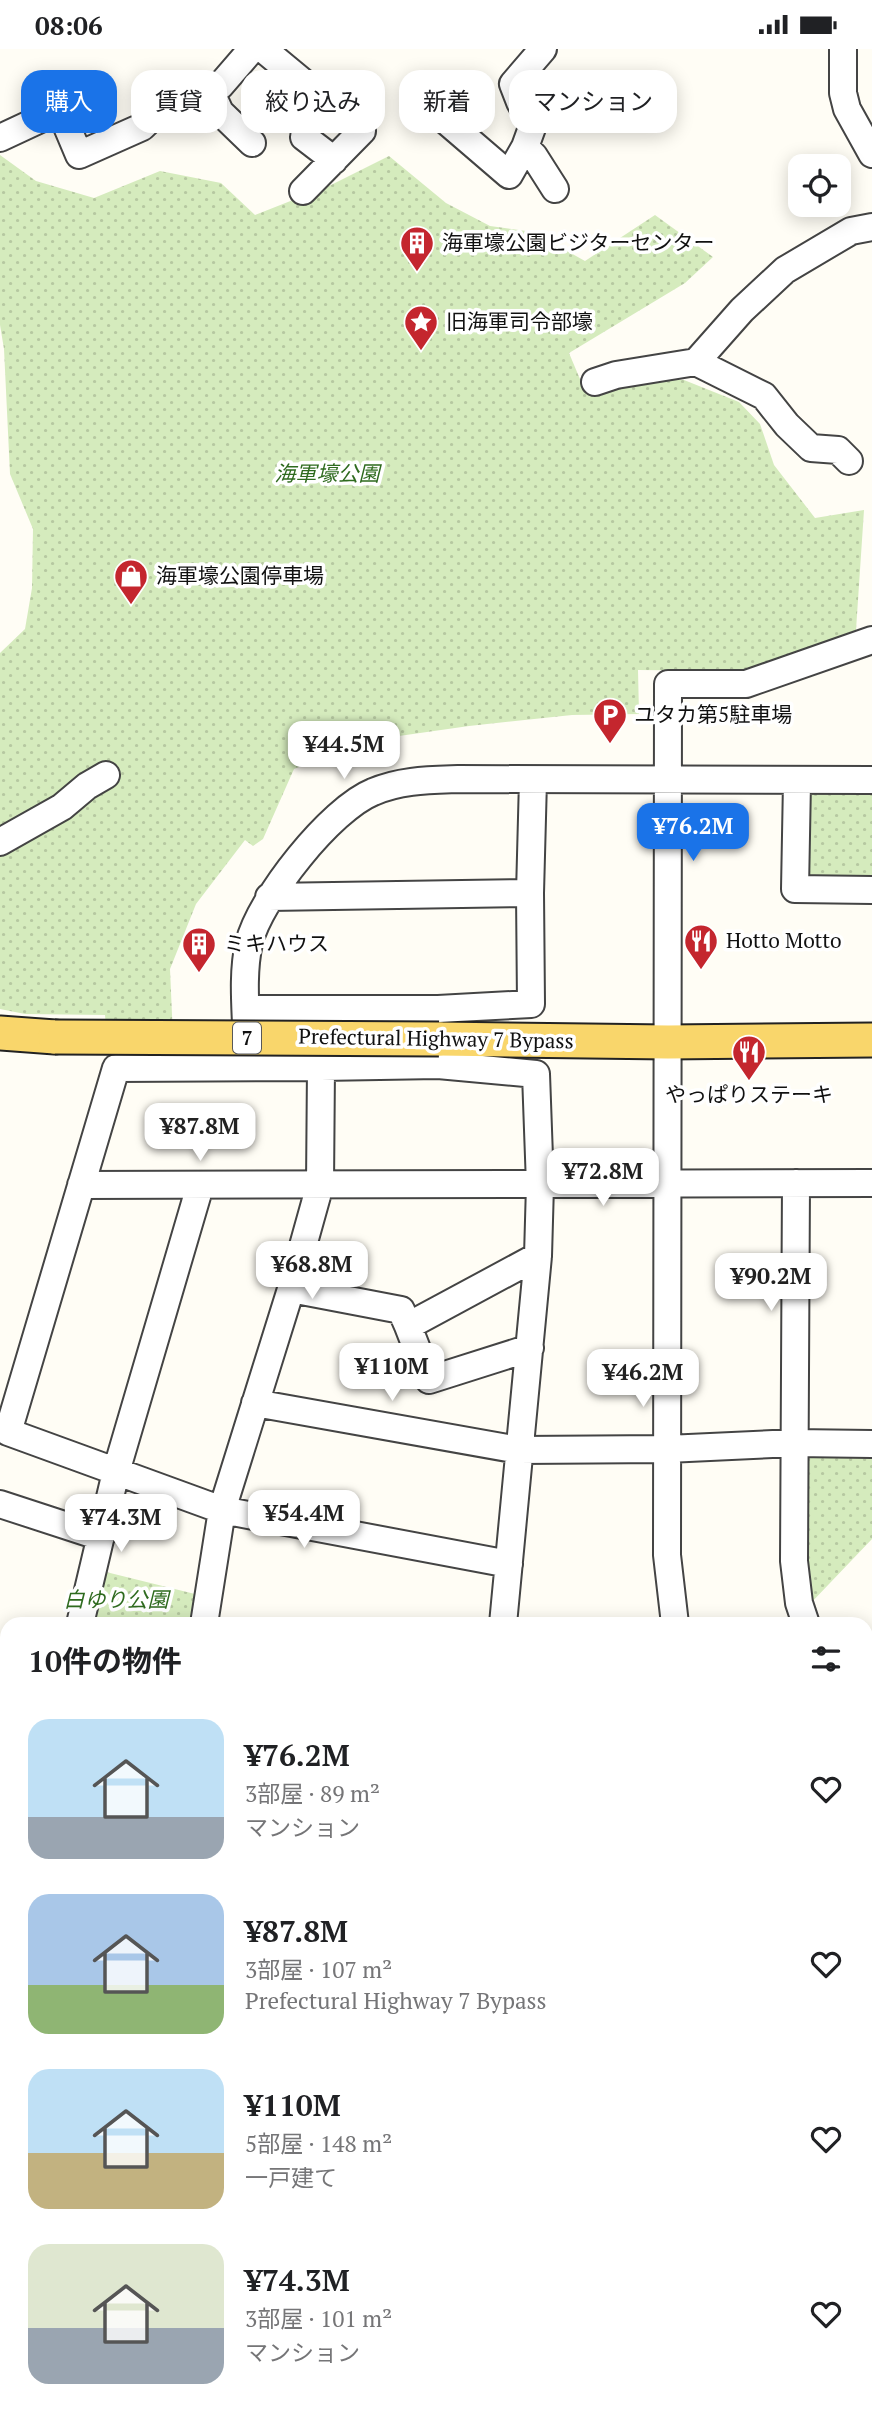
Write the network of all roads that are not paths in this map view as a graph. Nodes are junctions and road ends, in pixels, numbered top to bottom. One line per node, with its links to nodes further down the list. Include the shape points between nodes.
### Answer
1 (543, 49): 11 (street, via 513,85 533,125)
2 (843, 49): 12 (street, via 847,109)
3 (249, 51): 4 (street); 13 (street, via 362,131)
4 (227, 78)
5 (227, 119): 10 (street)
6 (131, 132): 9 (street, via 79,155 60,110)
7 (460, 133): 11 (street, via 509,175)
8 (304, 137): 13 (street)
9 (0, 138)
10 (253, 143)
11 (525, 147): 14 (street)
12 (872, 153)
13 (334, 160): 15 (street)
14 (555, 189)
15 (303, 191)
16 (872, 227): 17 (street, via 851,231 785,270)
17 (696, 362): 18 (street); 19 (street, via 764,396 811,448 838,450)
18 (595, 382)
19 (849, 461)
20 (872, 640): 22 (street, via 746,684 668,684)
21 (533, 780): 22 (street); 28 (street); 29 (street, via 423,781 371,792 339,815)
22 (670, 780): 24 (street); 33 (street)
23 (872, 780): 24 (street)
24 (797, 782): 27 (street, via 795,889)
25 (0, 827): 26 (street, via 58,794 97,780 62,807)
26 (0, 842)
27 (872, 890)
28 (530, 893): 29 (street); 30 (street, via 531,1004)
29 (269, 897): 30 (street, via 252,932 246,959)
30 (247, 1009): 34 (street)
31 (0, 1033): 33 (main road, Prefectural Highway 7 Bypass / 7, bridge)
32 (872, 1041): 33 (main road, Prefectural Highway 7 Bypass / 7)
33 (668, 1042): 41 (street)
34 (247, 1067): 35 (street); 38 (street, via 116,1068)
35 (321, 1067): 39 (street); 40 (street, via 438,1065 536,1074)
36 (796, 1183): 37 (street); 41 (street); 48 (street)
37 (872, 1183)
38 (80, 1185): 42 (street); 52 (street, via 8,1432)
39 (320, 1185): 40 (street); 42 (street); 44 (street)
40 (540, 1185): 41 (street); 43 (street)
41 (667, 1185): 50 (street)
42 (200, 1186): 52 (street)
43 (538, 1256): 45 (street); 46 (street)
44 (291, 1289): 45 (street, via 401,1310); 47 (street)
45 (408, 1326): 46 (street, via 429,1380)
46 (530, 1348): 51 (street)
47 (256, 1403): 51 (street); 54 (street)
48 (794, 1443): 49 (street); 50 (street); 61 (street, via 794,1561)
49 (872, 1444)
50 (667, 1449): 51 (street); 60 (street, via 667,1555)
51 (519, 1450): 56 (street)
52 (116, 1472): 54 (street); 55 (street)
53 (0, 1504): 55 (street)
54 (222, 1510): 56 (street); 58 (street)
55 (101, 1537): 57 (street)
56 (509, 1564): 59 (street)
57 (82, 1617)
58 (205, 1617)
59 (504, 1617)
60 (675, 1617)
61 (804, 1617)

